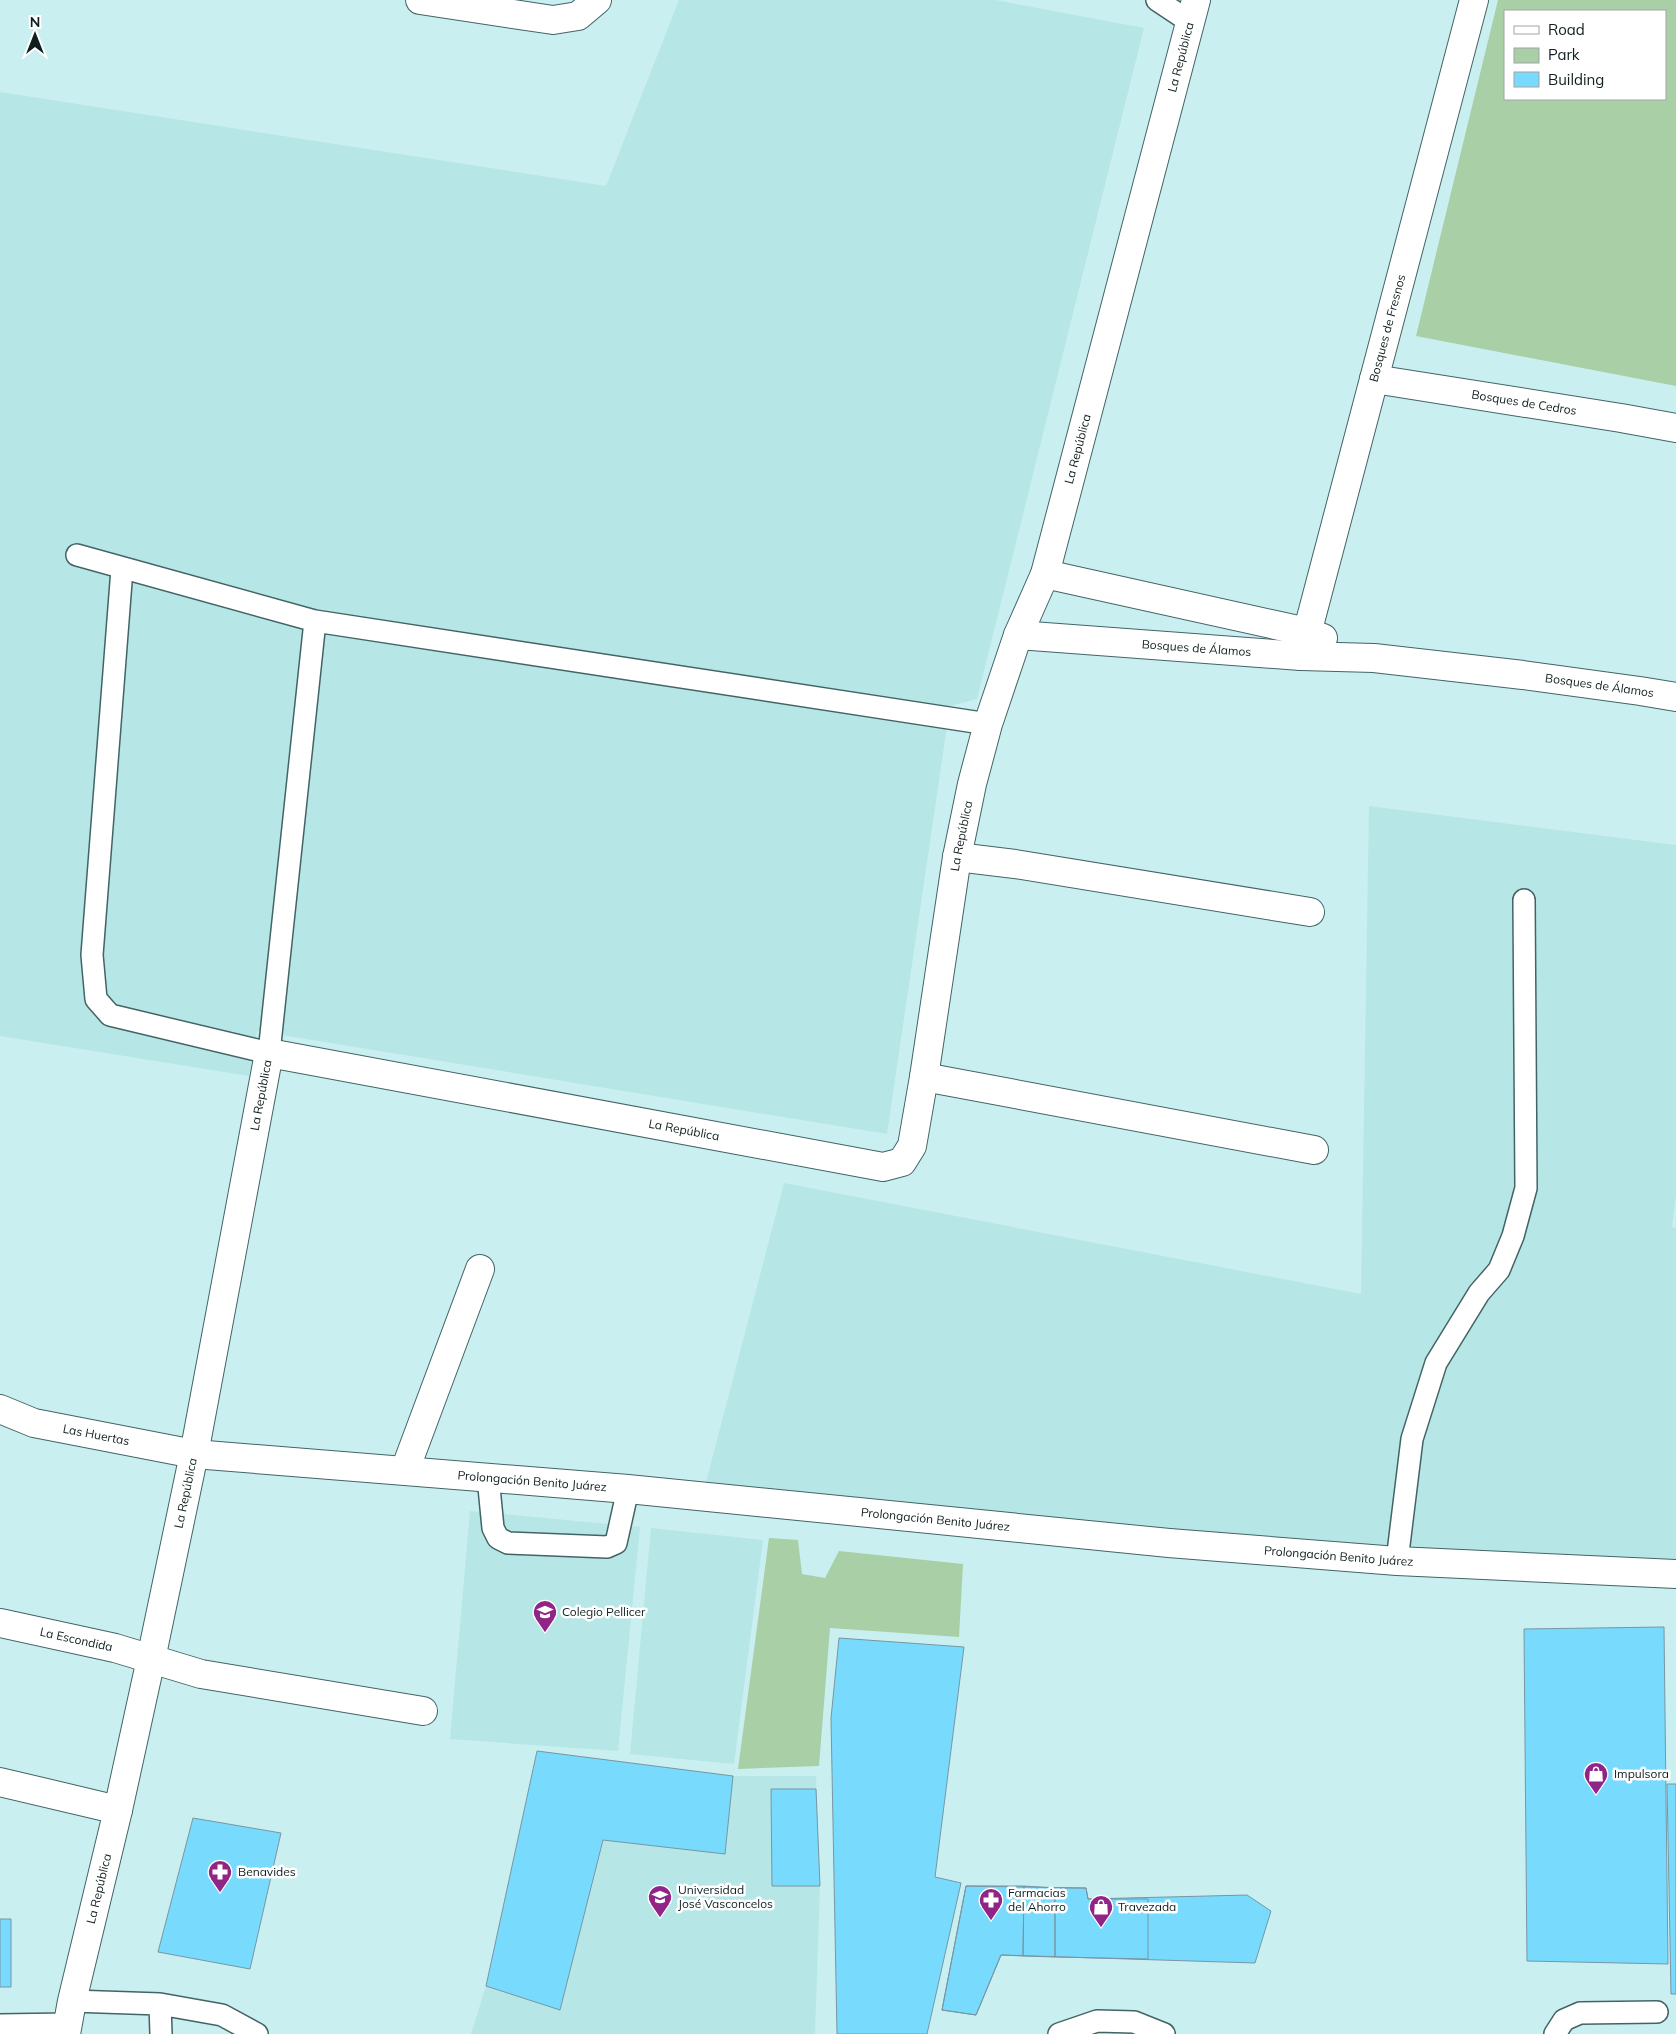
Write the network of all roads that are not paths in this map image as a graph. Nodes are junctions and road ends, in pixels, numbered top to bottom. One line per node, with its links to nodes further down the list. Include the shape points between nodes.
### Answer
1 (420, 0): 4 (street, via 552,20)
2 (1157, 0): 5 (lane)
3 (1474, 0): 6 (street, Bosques de Fresnos)
4 (587, 8)
5 (1193, 11): 10 (street, La República)
6 (1374, 379): 7 (street, Bosques de Cedros); 13 (street, Bosques de Fresnos)
7 (1676, 428)
8 (77, 555): 9 (lane)
9 (122, 569): 11 (lane); 19 (lane, via 92,955 96,999 110,1015)
10 (1045, 574): 12 (street, La República); 13 (street, Bosques de Álamos)
11 (315, 622): 15 (lane); 19 (lane)
12 (1018, 635): 13 (street, Bosques de Álamos); 15 (street, La República)
13 (1304, 644): 14 (street, Bosques de Álamos, via 1374,658)
14 (1676, 697)
15 (988, 724): 16 (street, La República)
16 (957, 857): 18 (street); 20 (street, La República)
17 (1524, 900): 28 (lane, via 1526,1188 1513,1236 1499,1270 1479,1293 1436,1363 1412,1439)
18 (1310, 912)
19 (269, 1053): 20 (street, La República, via 883,1167 902,1162 912,1146); 24 (street, La República)
20 (924, 1077): 21 (street)
21 (1314, 1150)
22 (480, 1269): 25 (street)
23 (0, 1409): 24 (street, Las Huertas, via 34,1423)
24 (194, 1454): 25 (street, Prolongación Benito Juárez); 31 (street, La República)
25 (406, 1470): 26 (street, Prolongación Benito Juárez)
26 (488, 1477): 27 (street, Prolongación Benito Juárez); 27 (lane, via 493,1528 498,1538 508,1543 607,1547 616,1543)
27 (628, 1489): 28 (street, Prolongación Benito Juárez, via 1169,1543)
28 (1397, 1561): 29 (street, Prolongación Benito Juárez)
29 (1676, 1574)
30 (0, 1623): 31 (street, La Escondida, via 115,1648)
31 (152, 1660): 32 (street, La Escondida, via 202,1674); 34 (street, La República)
32 (423, 1711)
33 (0, 1782): 34 (street)
34 (118, 1810): 37 (street, La República)
35 (160, 2004): 37 (lane); 39 (lane); 40 (lane, via 222,2015)
36 (1657, 2012): 43 (lane, via 1580,2013 1564,2020)
37 (68, 2020): 38 (lane)
38 (0, 2025)
39 (161, 2034)
40 (257, 2034)
41 (1059, 2034): 42 (lane, via 1097,2021 1134,2022)
42 (1164, 2034)
43 (1555, 2034)

